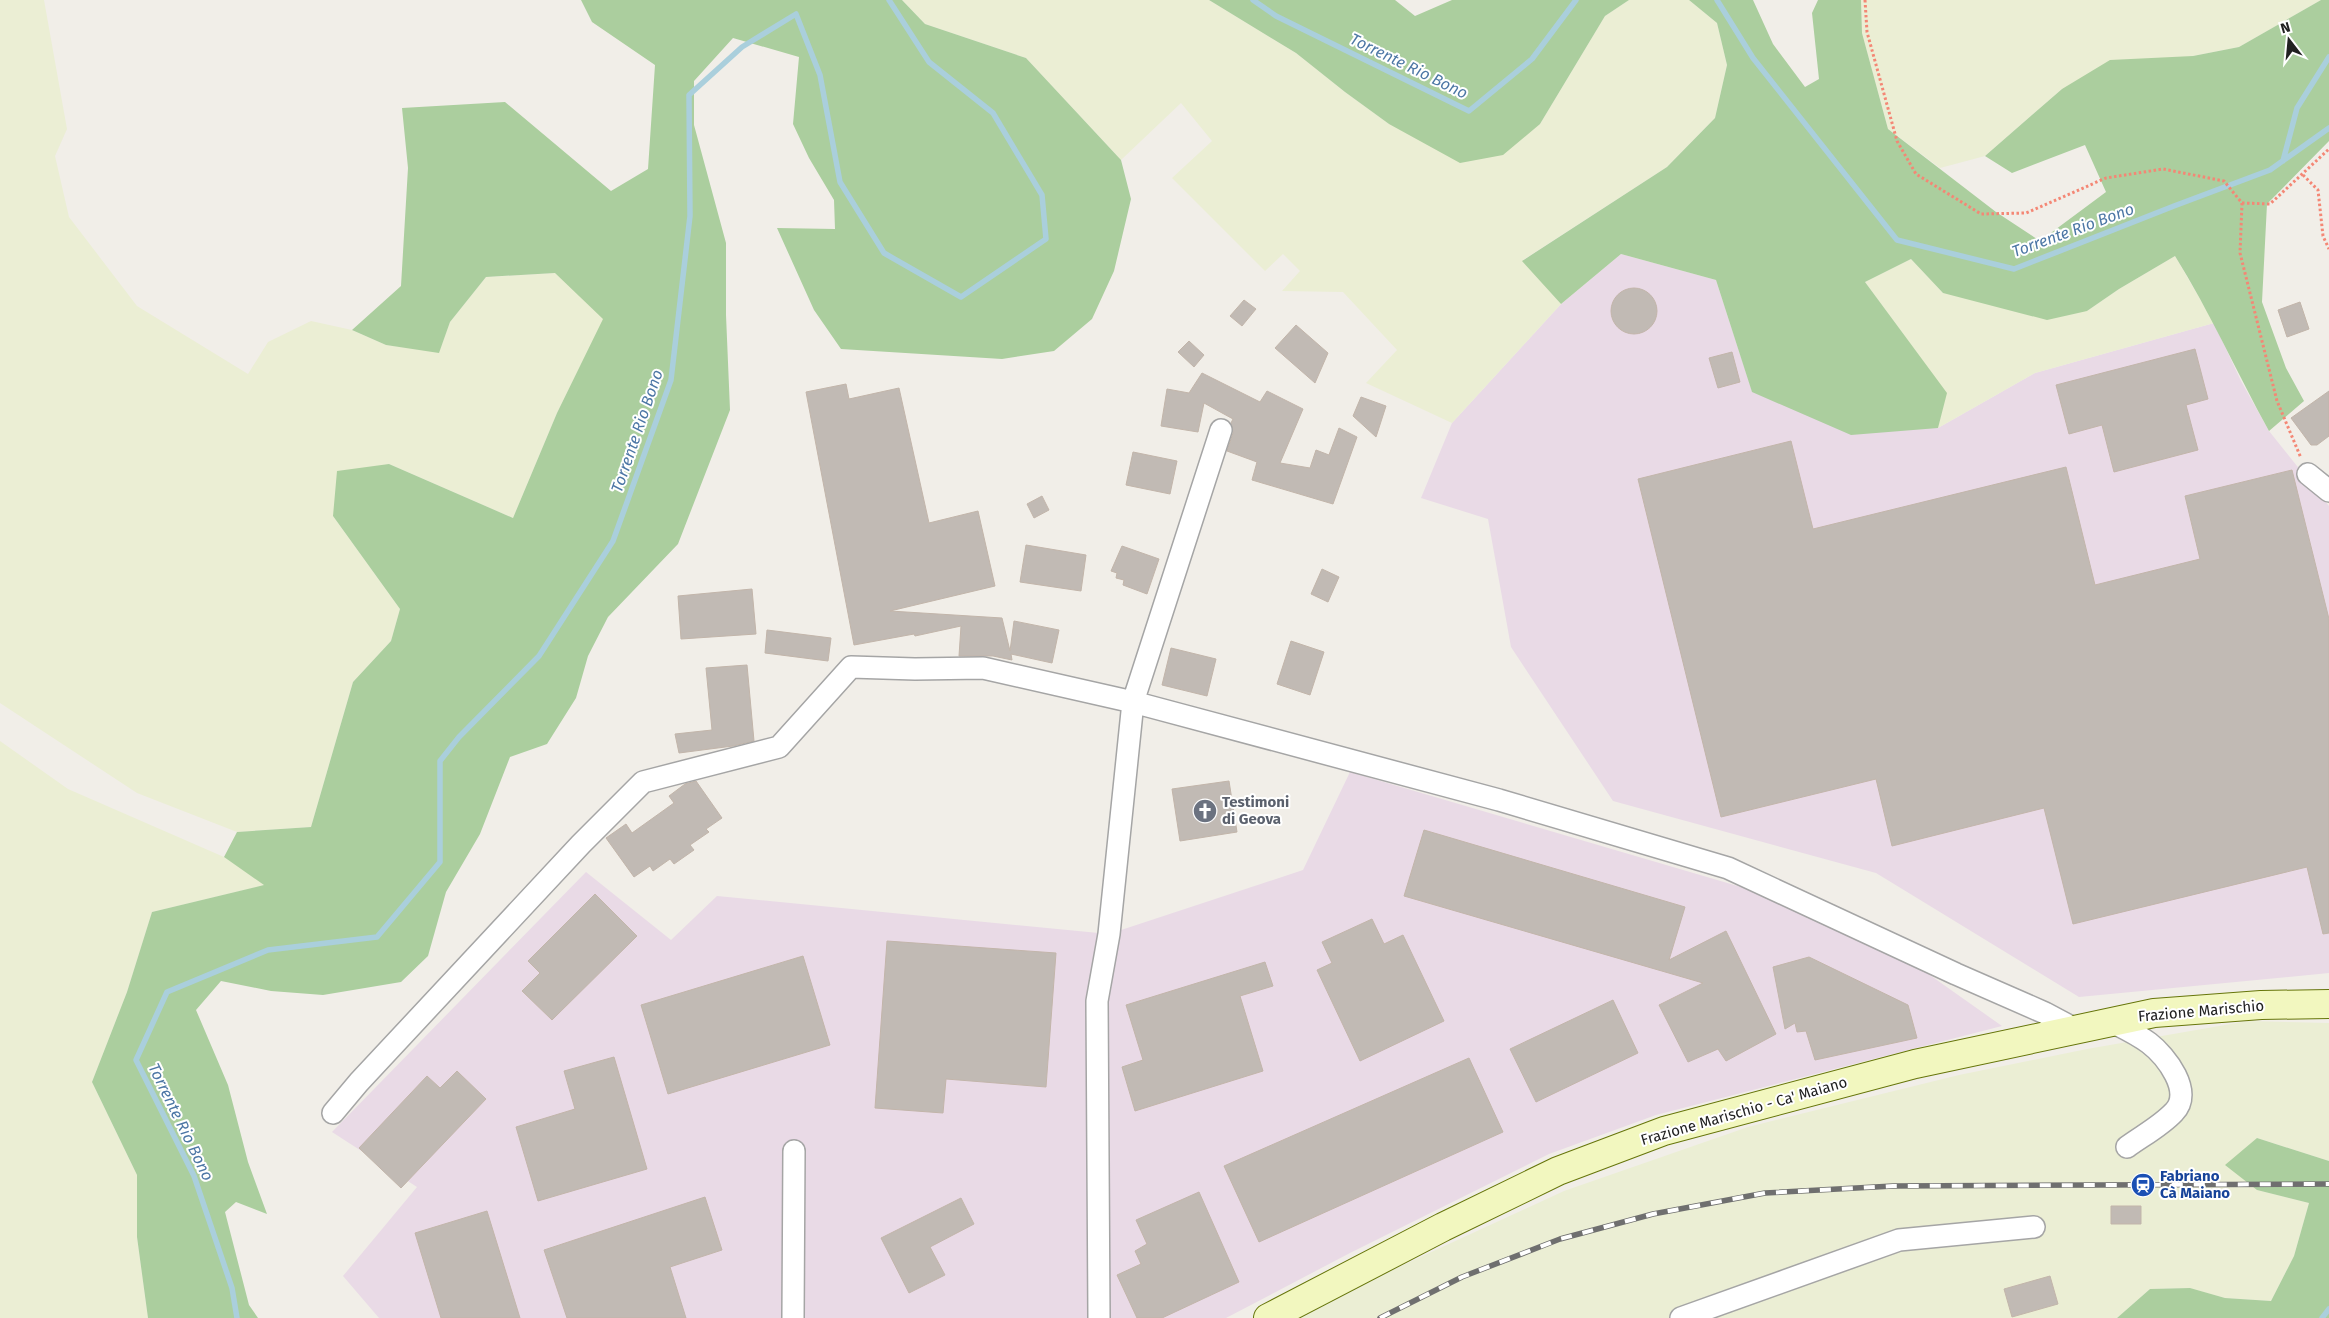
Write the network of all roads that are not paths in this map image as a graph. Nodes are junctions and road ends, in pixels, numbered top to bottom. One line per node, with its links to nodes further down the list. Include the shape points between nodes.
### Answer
1 (1221, 430): 4 (street)
2 (2308, 474): 3 (street)
3 (2329, 490)
4 (1133, 702): 7 (street, via 1499,800 1728,868); 8 (street, via 983,668 915,670 851,667 779,746 643,782 567,858); 13 (street, via 1109,934 1097,1001)
5 (2329, 1004): 6 (main road, Frazione Marischio, via 2241,1006 2154,1013)
6 (2112, 1022): 7 (main road, Frazione Marischio); 9 (street, via 2143,1039 2162,1056 2180,1088 2180,1103 2175,1112)
7 (2075, 1029): 14 (main road, Frazione Marischio - Ca' Maiano, via 1915,1064 1664,1130 1558,1172 1443,1227)
8 (334, 1113)
9 (2127, 1147)
10 (794, 1151): 12 (street)
11 (2034, 1227): 15 (street, via 1899,1240)
12 (793, 1318)
13 (1099, 1318)
14 (1268, 1318)
15 (1682, 1318)

